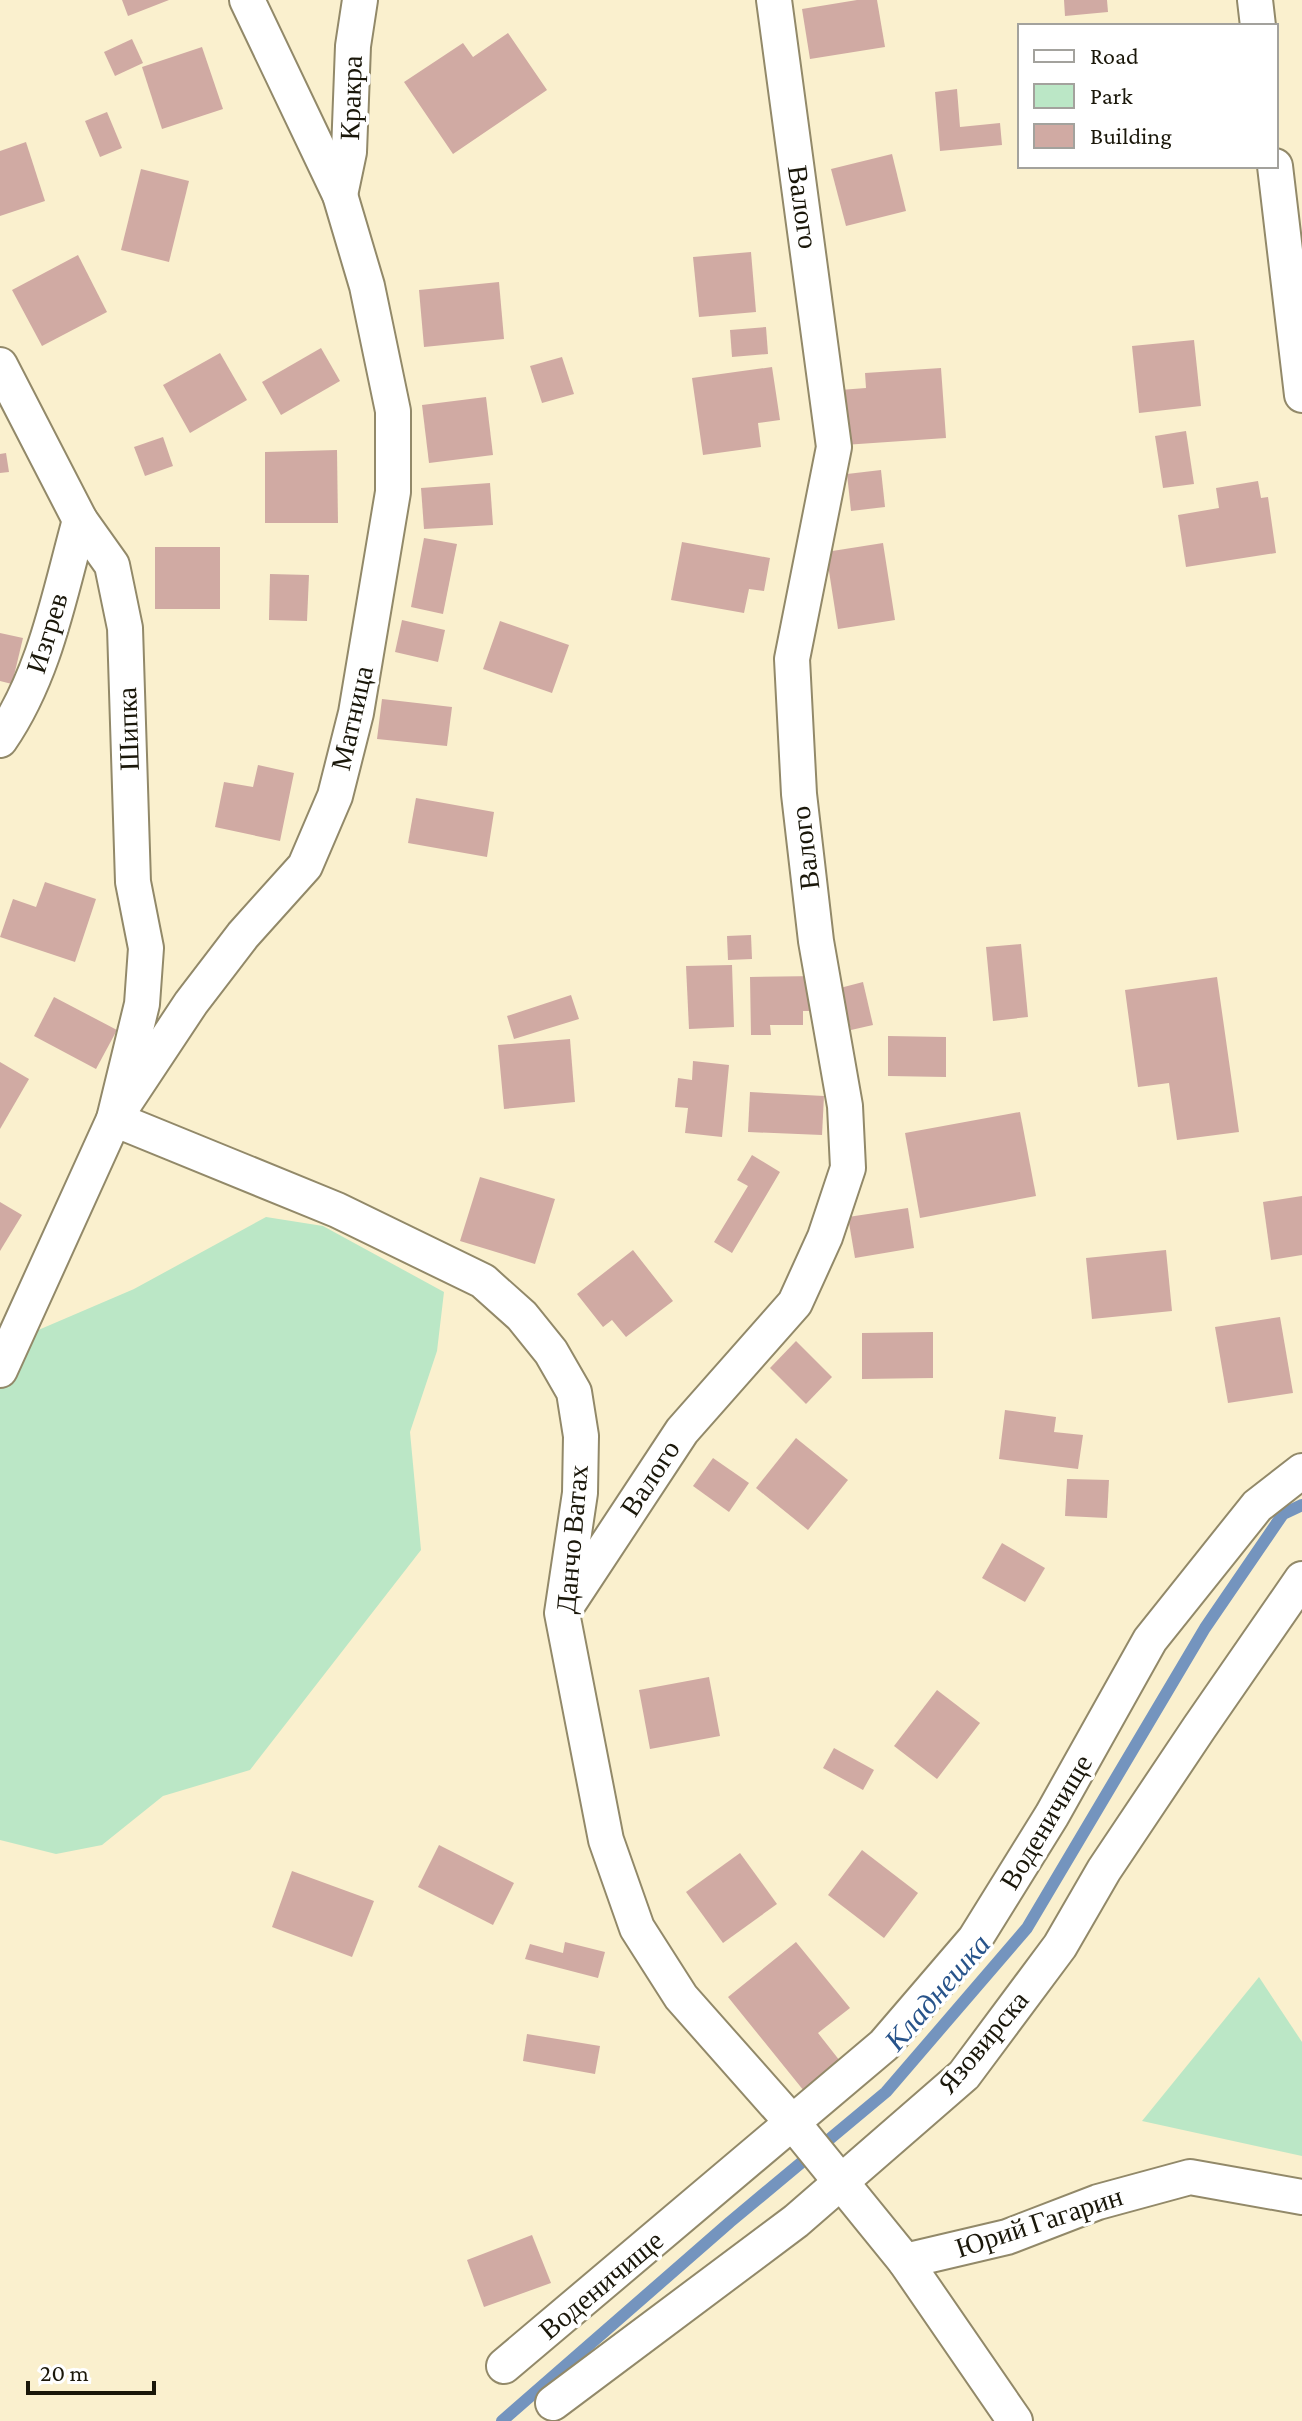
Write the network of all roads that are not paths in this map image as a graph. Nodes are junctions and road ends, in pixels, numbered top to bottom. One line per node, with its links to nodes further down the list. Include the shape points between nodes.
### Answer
1 (247, 0): 7 (street, Матница)
2 (360, 0): 7 (street, Кракра, via 349,152)
3 (774, 0): 16 (street, Валого, via 834,447 792,659 799,794 816,941 845,1106 848,1168 795,1303 682,1431)
4 (1255, 0): 5 (street)
5 (1258, 24)
6 (1275, 168): 9 (street)
7 (340, 195): 12 (street, Матница, via 367,286 393,411 393,492 356,713 335,796 305,866 191,1003)
8 (0, 365): 10 (street, Шипка)
9 (1302, 395)
10 (80, 520): 11 (street, Изгрев, via 42,658); 12 (street, Шипка, via 112,565 125,628 133,882 146,948 142,1004)
11 (0, 740)
12 (114, 1119): 13 (street, Матница); 16 (street, Данчо Ватах, via 337,1210 483,1281 522,1316 574,1392 581,1436 580,1493)
13 (0, 1370)
14 (1302, 1471): 17 (street, Воденичище, via 1257,1506 1150,1640 975,1939 884,2045)
15 (1302, 1579): 18 (street, Язовирска, via 1113,1857 1060,1946 964,2075)
16 (562, 1613): 17 (street, Данчо Ватах, via 606,1840 637,1928 681,1997)
17 (794, 2125): 18 (street); 21 (street, Воденичище)
18 (837, 2178): 20 (street); 22 (street, Язовирска, via 796,2221)
19 (1302, 2197): 20 (street, Юрий Гагарин, via 1190,2177 1098,2202 1007,2237)
20 (905, 2261): 23 (street)
21 (504, 2366)
22 (553, 2403)
23 (1015, 2421)

